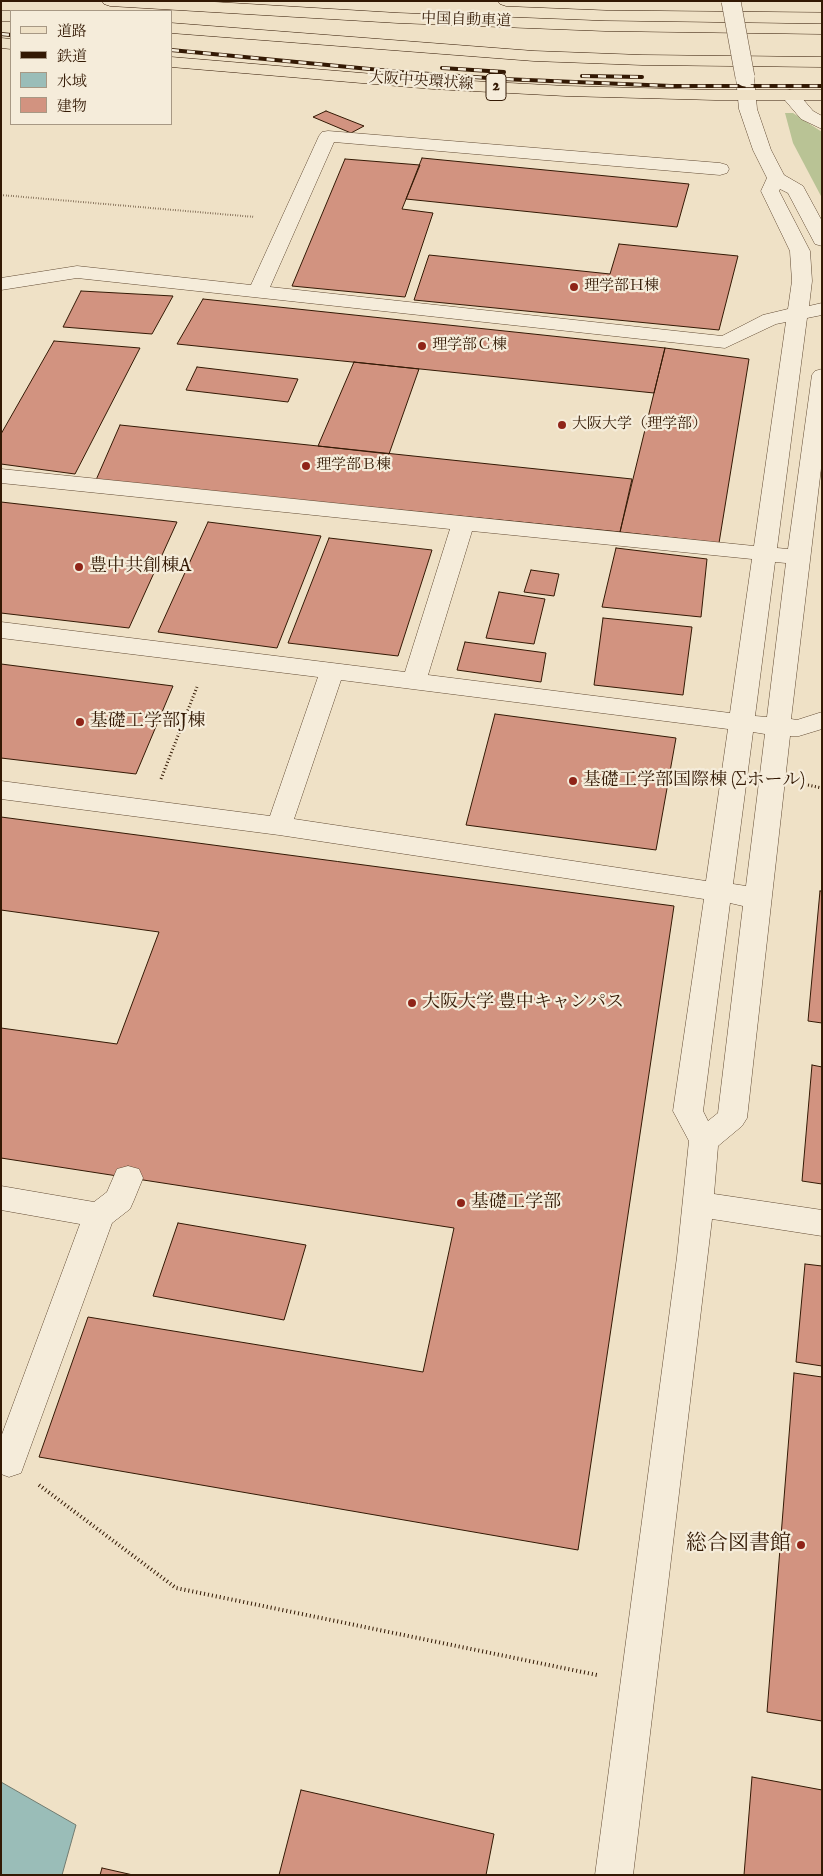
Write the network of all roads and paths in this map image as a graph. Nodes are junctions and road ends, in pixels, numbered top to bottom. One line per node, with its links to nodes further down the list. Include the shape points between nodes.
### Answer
1 (110, 1): 6 (main road, 中国自動車道, via 398,18)
2 (506, 1): 4 (main road, 中国自動車道)
3 (731, 1): 10 (street, bridge)
4 (822, 7)
5 (172, 28): 8 (main road, via 534,56)
6 (822, 29)
7 (172, 62): 10 (main road, 大阪中央環状線 / 2, via 432,84)
8 (822, 62)
9 (822, 95): 11 (main road, 大阪中央環状線 / 2)
10 (747, 96): 11 (main road, 大阪中央環状線 / 2); 14 (street, via 755,134)
11 (790, 96): 12 (street, via 807,115)
12 (822, 124)
13 (720, 169): 19 (street, via 328,136)
14 (776, 178): 17 (street, via 796,190); 21 (street, via 770,191 802,259)
15 (1, 195): 16 (path)
16 (257, 217)
17 (822, 240)
18 (1, 284): 19 (street, via 77,272)
19 (258, 291): 21 (street, via 726,342 770,319)
20 (822, 309): 21 (street)
21 (798, 314): 25 (street)
22 (822, 375): 26 (street)
23 (1, 476): 24 (street)
24 (463, 524): 25 (street); 30 (street)
25 (764, 554): 26 (street); 32 (street)
26 (798, 557): 33 (street)
27 (1, 630): 28 (street)
28 (209, 656): 29 (street); 35 (path)
29 (332, 671): 30 (street); 36 (street)
30 (414, 682): 32 (street)
31 (822, 720): 33 (street, via 799,728)
32 (742, 722): 33 (street); 37 (street)
33 (779, 727): 38 (street)
34 (1, 790): 35 (street)
35 (150, 810): 36 (street)
36 (279, 826): 37 (street)
37 (718, 891): 38 (street); 39 (street, via 688,1111)
38 (758, 898): 39 (street, via 732,1118)
39 (704, 1142): 42 (street)
40 (128, 1178): 43 (street, via 119,1200)
41 (1, 1198): 43 (street)
42 (698, 1204): 44 (street); 46 (street)
43 (99, 1215): 45 (street)
44 (822, 1223)
45 (5, 1459): 46 (path, via 176,1588)
46 (638, 1684): 47 (street)
47 (614, 1875)

